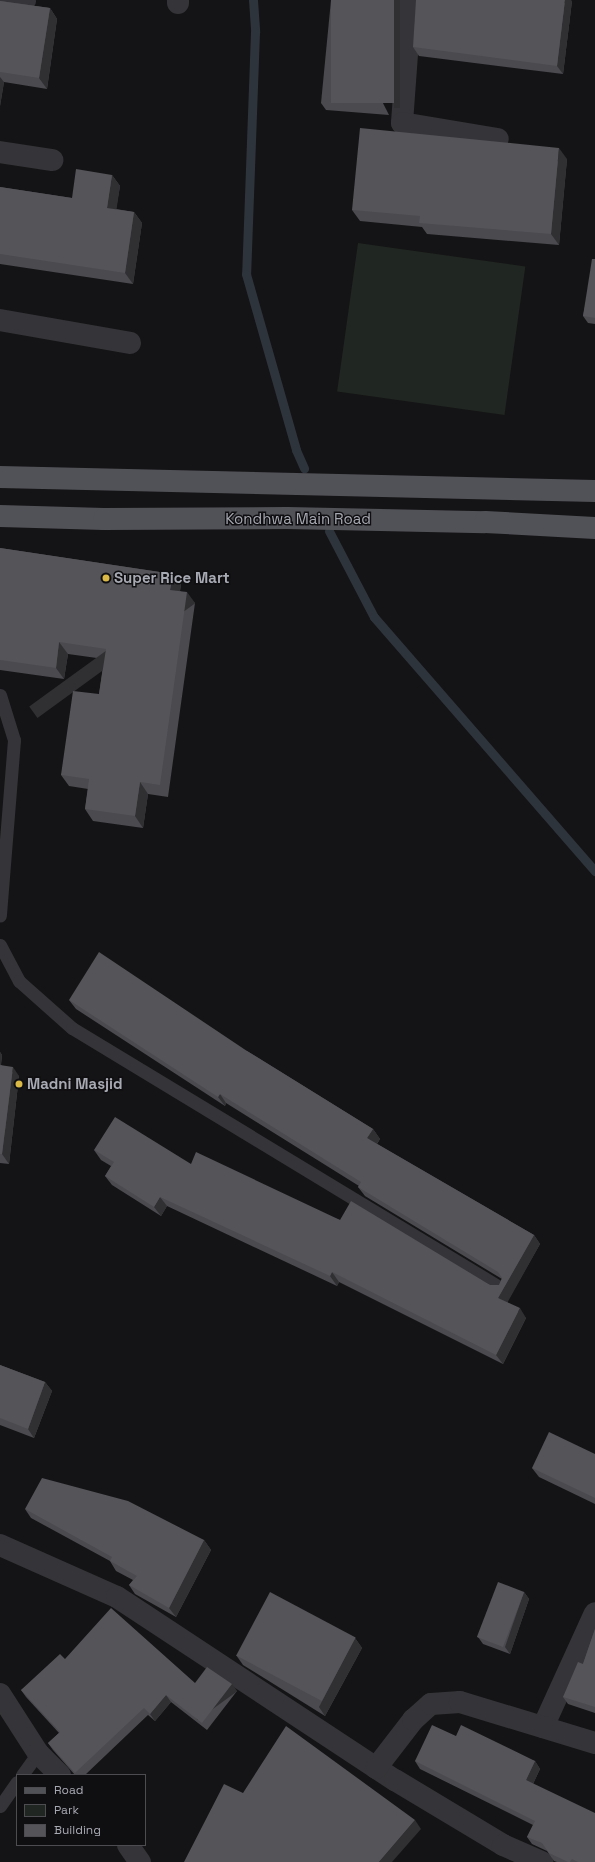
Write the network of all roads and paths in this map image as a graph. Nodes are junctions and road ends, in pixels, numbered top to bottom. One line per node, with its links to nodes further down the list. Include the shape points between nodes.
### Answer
1 (411, 0): 4 (street, via 402,124)
2 (0, 1): 3 (lane)
3 (29, 1)
4 (498, 139)
5 (0, 152): 6 (street)
6 (52, 160)
7 (0, 320): 8 (street)
8 (130, 343)
9 (0, 477): 10 (main road)
10 (595, 491)
11 (0, 516): 12 (main road, Kondhwa Main Road, via 104,519 327,518)
12 (595, 528)
13 (0, 695): 14 (lane, via 14,740)
14 (0, 915)
15 (0, 945): 16 (lane, via 19,981 72,1028)
16 (501, 1288)
17 (0, 1545): 23 (street, via 117,1597)
18 (595, 1613): 20 (street)
19 (0, 1694): 22 (street)
20 (543, 1727): 21 (street); 23 (street, via 460,1702 431,1704 413,1720)
21 (595, 1743)
22 (38, 1753): 24 (lane); 25 (street)
23 (376, 1768): 28 (street, via 503,1845)
24 (23, 1774)
25 (59, 1774)
26 (16, 1783): 27 (lane)
27 (0, 1806)
28 (542, 1862)

